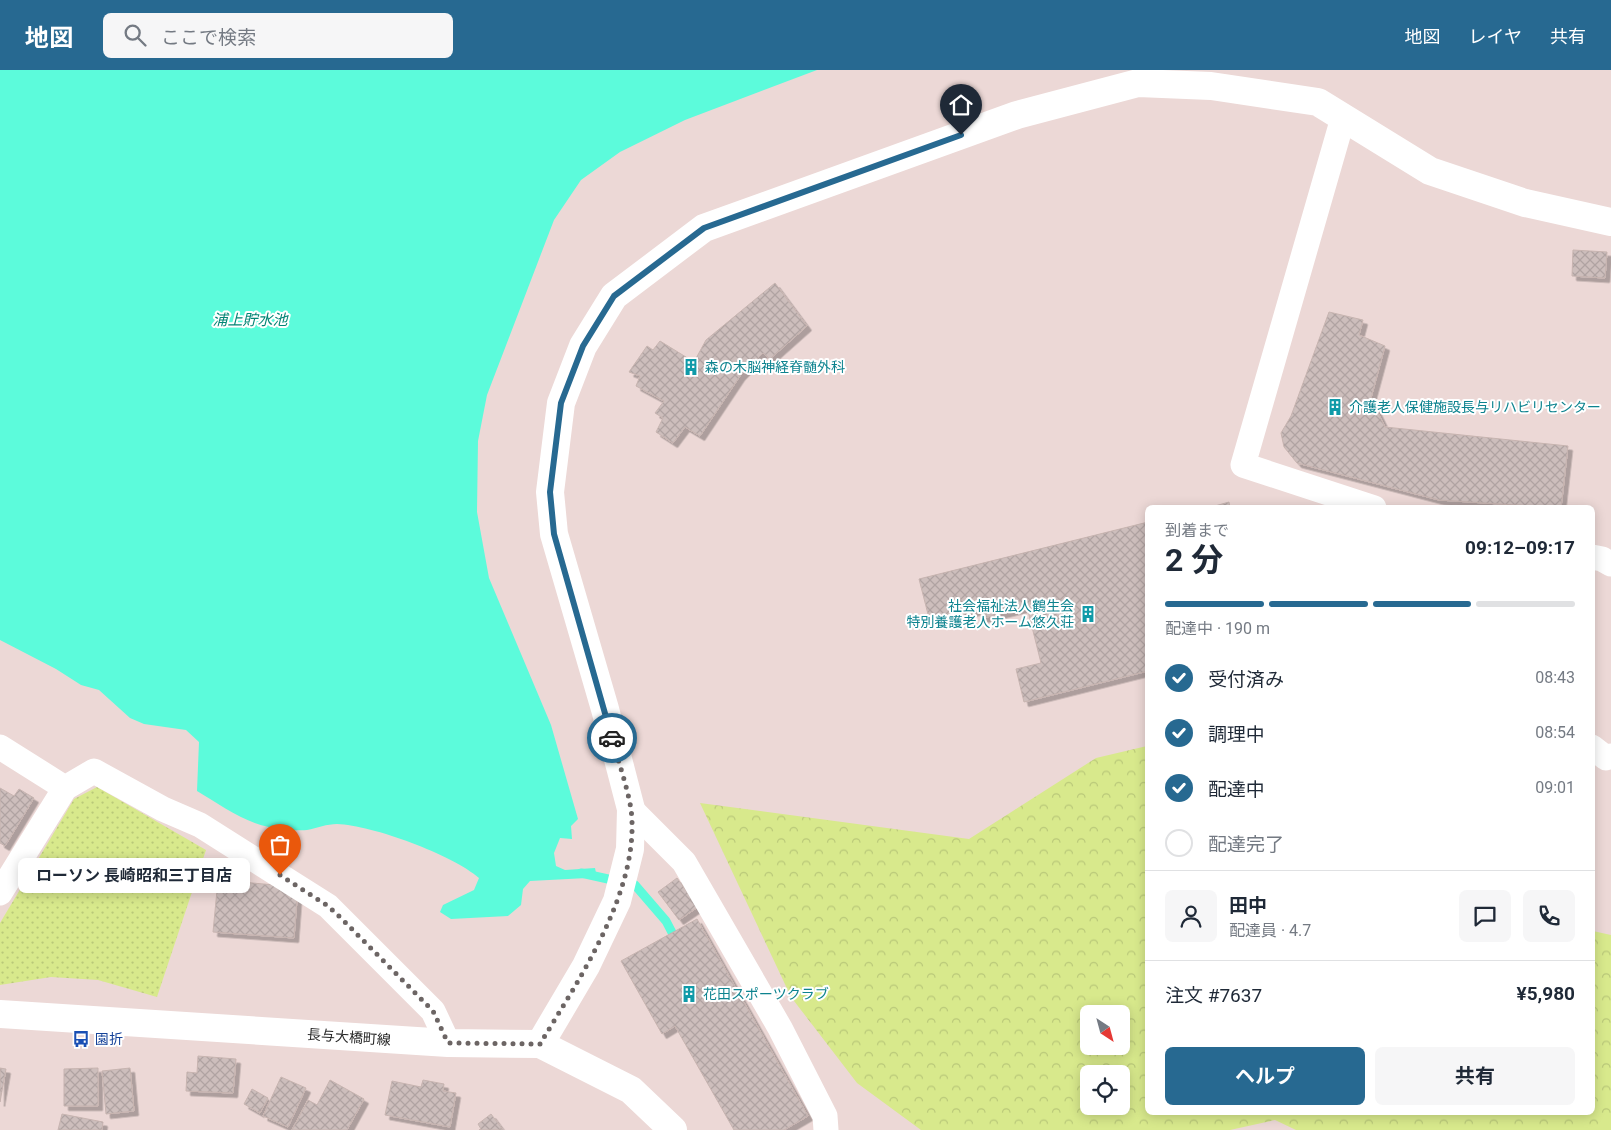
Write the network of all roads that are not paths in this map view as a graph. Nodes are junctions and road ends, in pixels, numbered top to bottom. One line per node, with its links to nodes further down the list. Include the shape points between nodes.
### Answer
1 (1343, 118): 2 (street, via 1430,171 1525,203); 3 (street, via 1243,465); 10 (street, via 1318,102 1276,94 1211,86 1138,83 1017,115 704,228 614,296 583,346 561,403 550,492 554,534)
2 (1611, 222)
3 (1365, 505)
4 (1595, 558): 5 (street)
5 (1611, 564)
6 (0, 747): 9 (street)
7 (1595, 749): 8 (street, via 1606,758)
8 (1611, 756)
9 (65, 788): 11 (street); 13 (street, via 94,771 163,809 200,825 328,906 433,1011)
10 (631, 809): 14 (street, via 627,863 616,901 586,966); 16 (street, via 684,862 780,1028 825,1116)
11 (0, 893)
12 (0, 1014): 13 (street, 長与大橋町線)
13 (448, 1043): 14 (street, 長与大橋町線)
14 (540, 1044): 15 (street, 長与大橋町線, via 631,1090)
15 (673, 1130)
16 (826, 1130)

